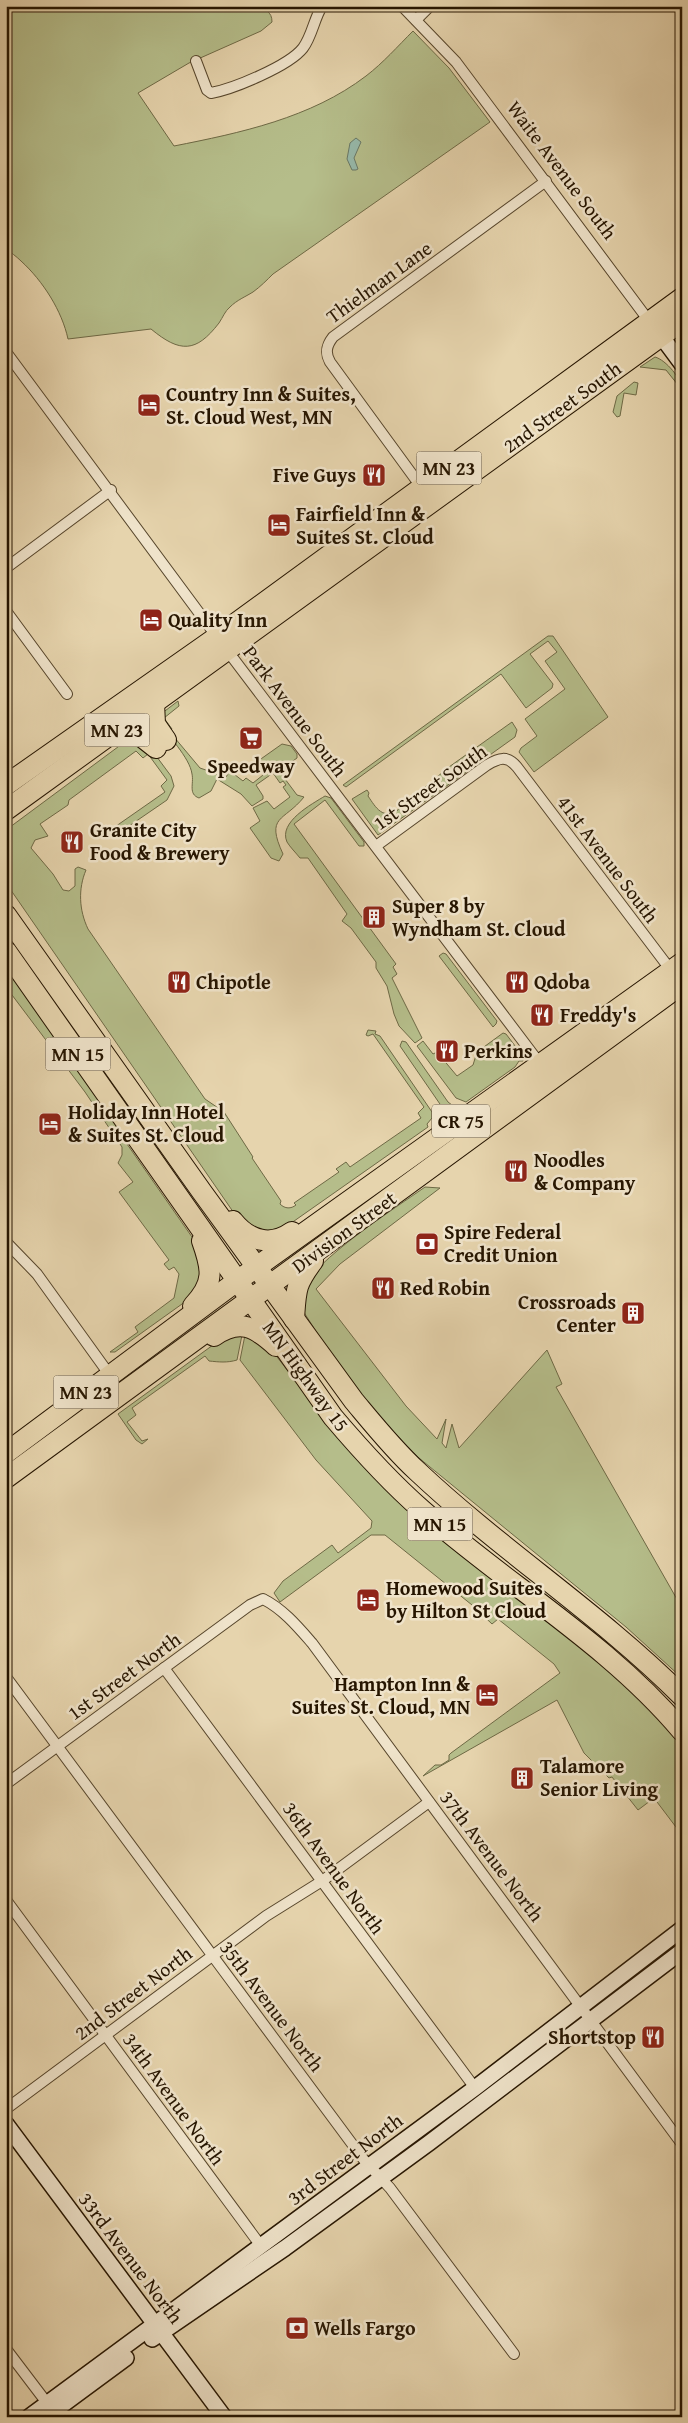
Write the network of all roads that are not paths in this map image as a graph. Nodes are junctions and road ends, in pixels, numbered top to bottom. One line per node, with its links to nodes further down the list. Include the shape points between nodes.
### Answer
1 (322, 6): 5 (street, via 303,47 294,58 272,70 211,93)
2 (402, 6): 4 (street, Waite Avenue South)
3 (430, 6): 4 (street)
4 (416, 20): 6 (street, Waite Avenue South, via 456,62)
5 (196, 61)
6 (546, 181): 9 (street, Waite Avenue South); 12 (street, Thielman Lane, via 328,343 330,362)
7 (682, 298): 9 (highway, 2nd Street South / MN 23)
8 (682, 321): 9 (highway, 2nd Street South / MN 23)
9 (655, 328): 11 (main road, Waite Avenue South); 12 (highway, 2nd Street South / MN 23); 16 (highway, 2nd Street South / MN 23)
10 (6, 352): 13 (street, Park Avenue South)
11 (682, 364)
12 (422, 488): 16 (highway, 2nd Street South / MN 23)
13 (110, 490): 14 (street); 16 (street, Park Avenue South)
14 (6, 568)
15 (6, 611): 17 (street)
16 (222, 643): 18 (highway, 2nd Street South / MN 23); 21 (highway, 2nd Street South / MN 23); 23 (street, Park Avenue South)
17 (67, 694)
18 (154, 703): 19 (highway, 2nd Street South / MN 23); 19 (highway, via 155,724 161,744 137,733)
19 (115, 732): 22 (highway, 2nd Street South / MN 23)
20 (504, 758): 23 (street, 1st Street South, via 487,765); 26 (street, 41st Avenue South, via 517,767)
21 (6, 784)
22 (6, 810)
23 (376, 846): 27 (street, Park Avenue South)
24 (6, 915): 29 (highway, MN Highway 15 / MN 15)
25 (6, 951): 30 (highway, MN Highway 15 / MN 15)
26 (679, 975): 27 (highway, Division Street / CR 75); 32 (highway, Division Street / CR 75)
27 (541, 1065): 28 (highway, Division Street / CR 75)
28 (364, 1189): 29 (highway, via 336,1200 287,1235 269,1242 242,1231); 33 (highway, Division Street / CR 75)
29 (202, 1192): 33 (highway, MN Highway 15 / MN 15)
30 (194, 1221): 34 (highway, MN Highway 15 / MN 15); 38 (highway, via 210,1261 210,1279 200,1299)
31 (6, 1242): 41 (street, via 37,1274)
32 (324, 1247): 35 (highway, Division Street / CR 75); 37 (highway, via 296,1287)
33 (257, 1267): 34 (highway, Division Street / MN 23); 35 (highway, MN Highway 15 / MN 15)
34 (237, 1281): 36 (highway, MN Highway 15 / MN 15); 38 (highway, Division Street / MN 23)
35 (270, 1286): 36 (highway, Division Street / MN 23); 37 (highway, MN Highway 15 / MN 15)
36 (251, 1300): 39 (highway, MN Highway 15 / MN 15); 40 (highway, Division Street / MN 23)
37 (294, 1319): 47 (highway, MN Highway 15 / MN 15, via 354,1401 417,1471 622,1640)
38 (166, 1333): 41 (highway, Division Street / MN 23)
39 (296, 1365): 40 (highway, via 263,1334 239,1326 229,1327 181,1360); 48 (highway, MN Highway 15 / MN 15, via 333,1417 398,1488 609,1660 664,1710)
40 (156, 1368): 43 (highway, Division Street / MN 23)
41 (109, 1374): 42 (highway, Division Street / MN 23)
42 (6, 1453)
43 (6, 1478)
44 (263, 1599): 45 (street, 1st Street North, via 250,1605); 51 (street, 37th Avenue North, via 305,1635)
45 (164, 1668): 49 (street, 1st Street North); 52 (street, 36th Avenue North)
46 (6, 1677): 49 (street, 35th Avenue North)
47 (682, 1696)
48 (682, 1731)
49 (58, 1746): 50 (street, 1st Street North); 56 (street, 35th Avenue North)
50 (6, 1784)
51 (429, 1802): 52 (street, 2nd Street North); 57 (street, 37th Avenue North)
52 (322, 1881): 56 (street, 2nd Street North, via 266,1916); 60 (street, 36th Avenue North)
53 (6, 1900): 59 (street, 34th Avenue North)
54 (682, 1929): 57 (main road, 3rd Street North)
55 (682, 1951): 58 (main road, 3rd Street North)
56 (213, 1956): 59 (street, 2nd Street North); 64 (street, 35th Avenue North)
57 (580, 2006): 58 (street, 37th Avenue North); 60 (main road, 3rd Street North)
58 (591, 2020): 63 (street, 37th Avenue North); 65 (main road, 3rd Street North)
59 (106, 2036): 61 (street, 2nd Street North); 66 (street, 34th Avenue North)
60 (475, 2088): 64 (main road, 3rd Street North)
61 (6, 2109)
62 (6, 2124): 67 (main road, 33rd Avenue North)
63 (682, 2144)
64 (368, 2165): 65 (street, 35th Avenue North); 66 (main road, 3rd Street North)
65 (382, 2177): 67 (main road, 3rd Street North, via 285,2248); 69 (street, 35th Avenue North)
66 (261, 2246): 67 (main road, 3rd Street North)
67 (158, 2328): 70 (main road, 3rd Street North); 72 (main road, 33rd Avenue North)
68 (6, 2349): 70 (street)
69 (514, 2354)
70 (51, 2412): 71 (main road, 3rd Street North)
71 (29, 2417)
72 (224, 2417)

